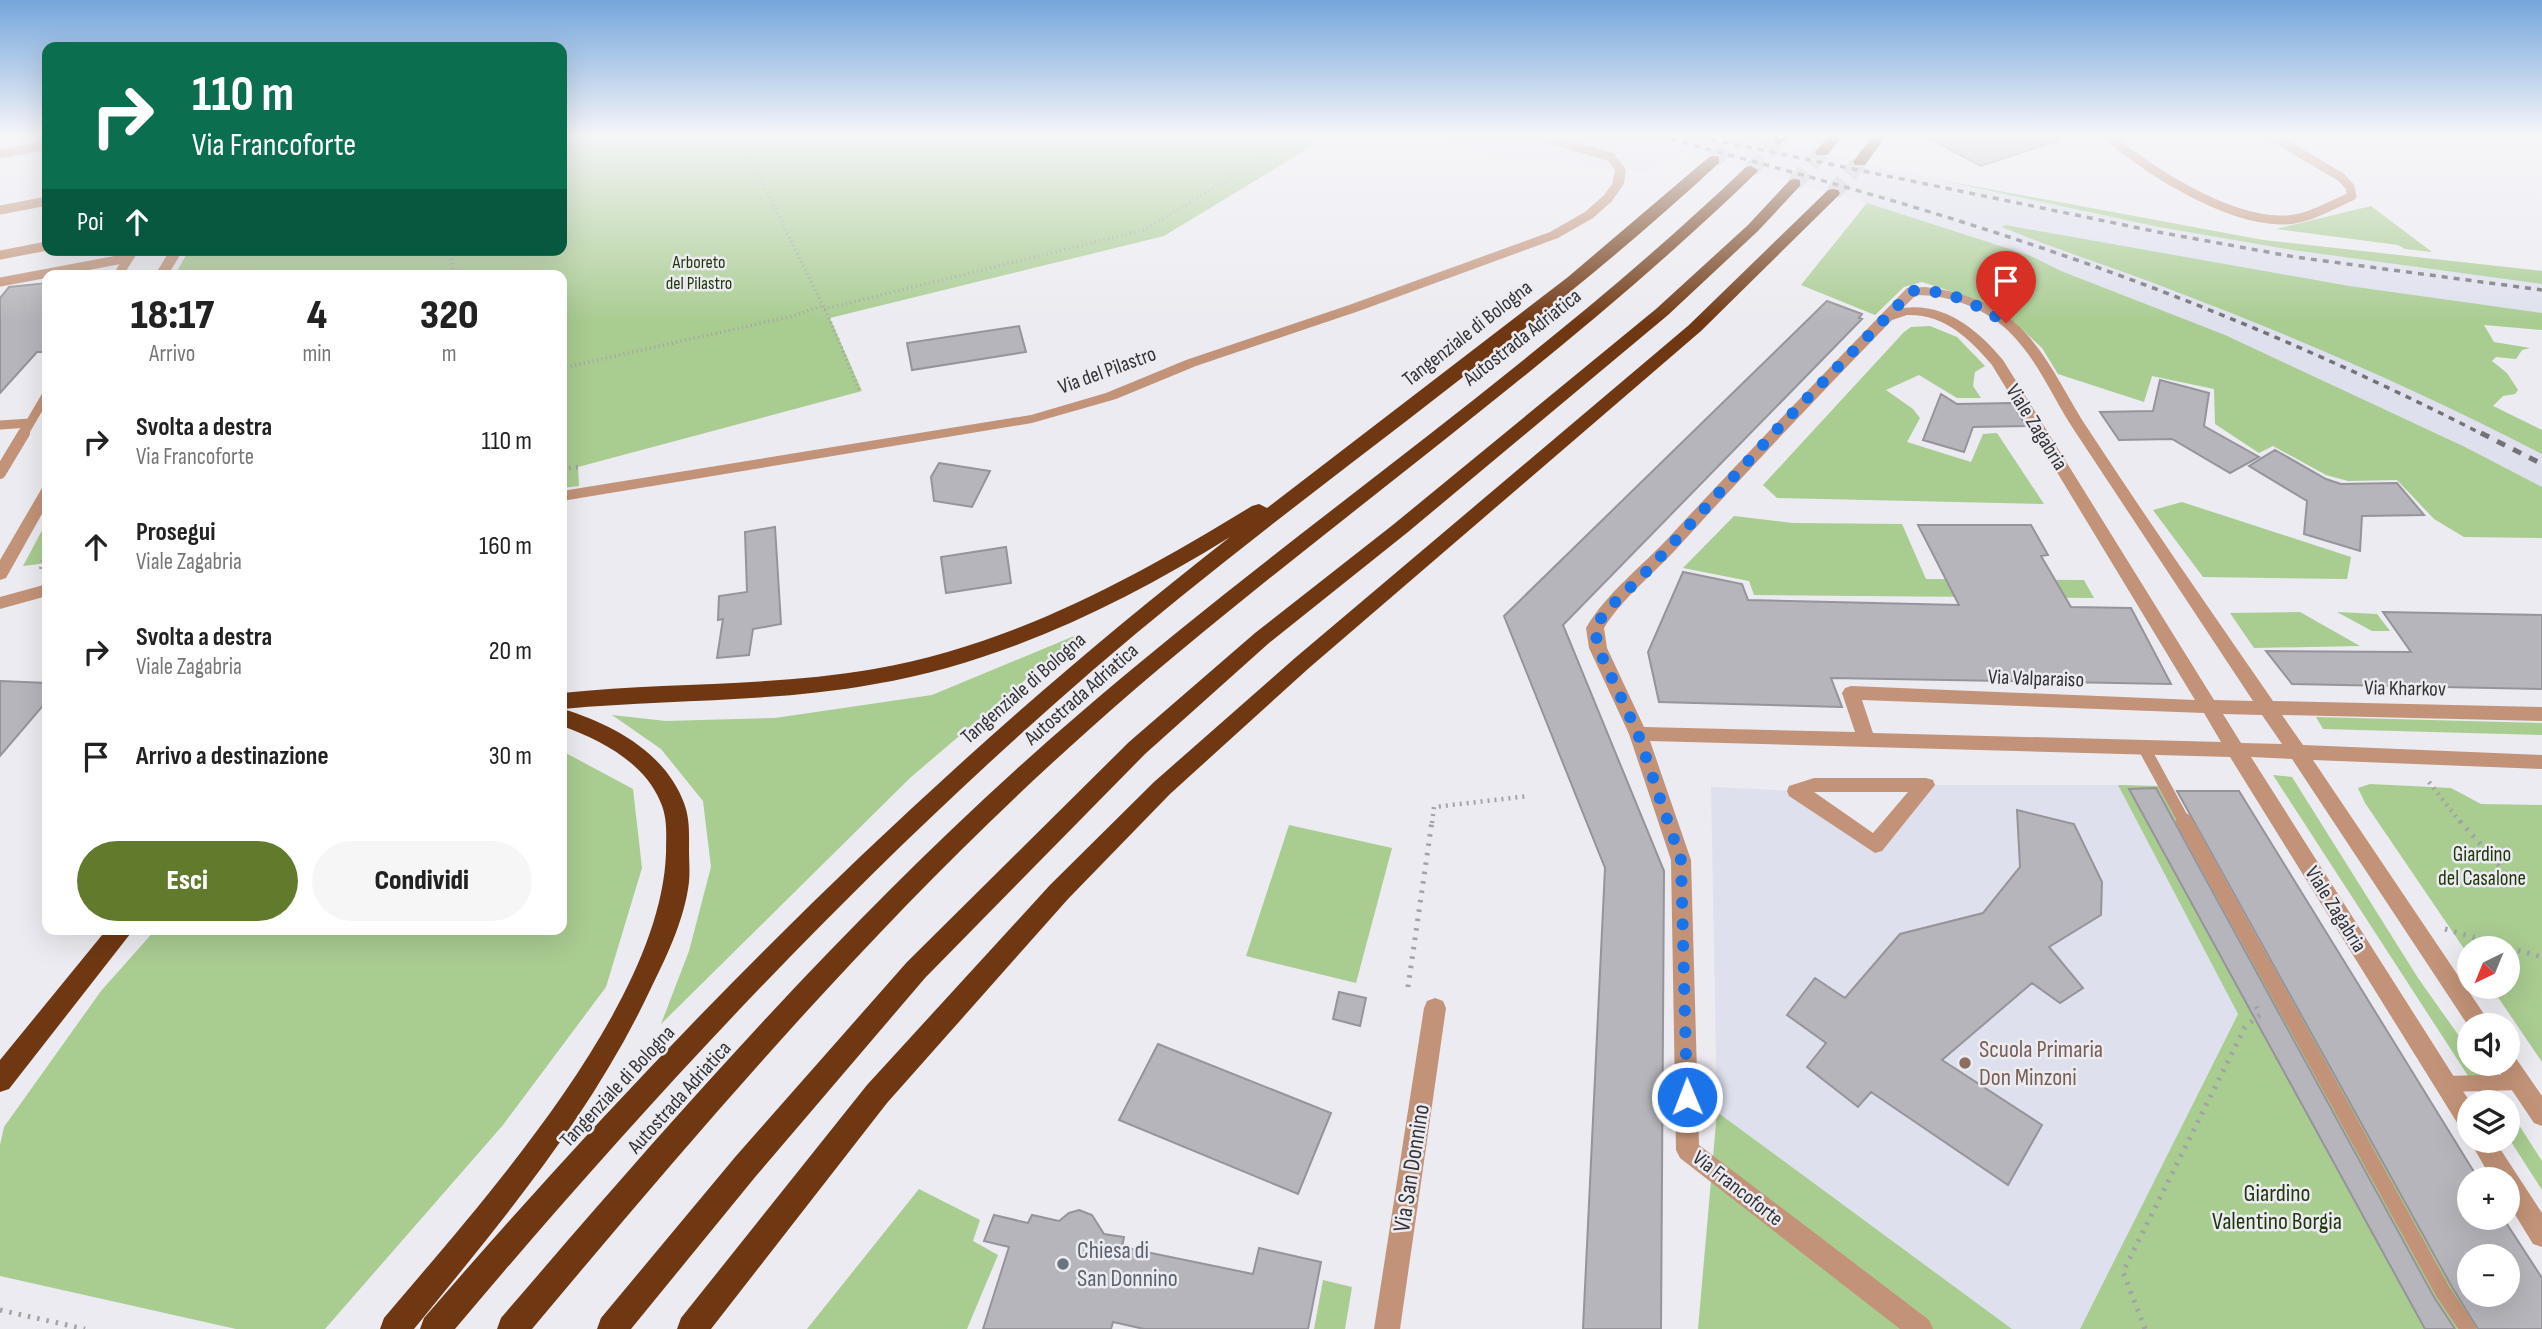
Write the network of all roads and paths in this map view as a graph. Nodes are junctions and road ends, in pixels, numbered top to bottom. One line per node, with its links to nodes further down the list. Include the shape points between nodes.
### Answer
1 (770, 198): 18 (path)
2 (1198, 198): 18 (path, via 1144,230)
3 (1608, 198): 29 (street, Via del Pilastro, via 1555,235 1191,363 1111,396 1032,419)
4 (1672, 198): 25 (highway, Tangenziale di Bologna)
5 (1720, 198): 68 (highway, Autostrada Adriatica, via 1616,293 1216,610 972,823 861,934 680,1130)
6 (1781, 198): 69 (highway, via 1662,312 1262,638 1137,748 916,970)
7 (1828, 198): 70 (highway, via 1695,328 1161,788 1059,892 877,1094)
8 (2211, 198): 9 (lane, via 2259,217 2282,220)
9 (2348, 198)
10 (42, 202): 11 (lane)
11 (0, 210)
12 (42, 247): 13 (lane)
13 (0, 254)
14 (122, 256): 15 (lane)
15 (56, 270)
16 (42, 273): 17 (lane)
17 (0, 282)
18 (823, 307): 20 (path); 21 (path)
19 (1887, 318): 35 (street, Viale Zagabria, via 1915,310 1933,312 1981,342); 36 (street, Viale Zagabria, via 1912,291 1927,289 1972,303 2016,331); 39 (street, Via Francoforte, via 1605,612 1595,628 1598,648)
20 (567, 367)
21 (859, 390)
22 (42, 403): 23 (lane)
23 (30, 423): 24 (lane); 28 (lane)
24 (0, 425)
25 (1365, 444): 34 (highway, via 1160,571 1061,621 981,650 876,676 826,683); 67 (highway, Tangenziale di Bologna, via 1189,579 924,809 633,1102)
26 (578, 467): 27 (path)
27 (567, 469)
28 (0, 473)
29 (567, 495)
30 (42, 501): 31 (street)
31 (0, 574)
32 (42, 591): 33 (street)
33 (0, 603)
34 (567, 701)
35 (2210, 706): 36 (street, Via Valparaiso); 40 (street, Via Valparaiso, via 1851,694); 42 (street, Viale Zagabria)
36 (2267, 707): 37 (street, Via Kharkov); 43 (street, Viale Zagabria)
37 (2542, 714)
38 (567, 719): 66 (highway, via 624,744 666,790 677,820 680,858 671,903 653,961 626,1019 597,1064 560,1119)
39 (1638, 734): 40 (street); 72 (street, Via Francoforte, via 1681,860 1688,1150)
40 (1866, 738): 41 (street)
41 (2143, 746): 42 (street); 74 (lane, via 2443,1292)
42 (2236, 749): 43 (street); 59 (street, Viale Zagabria)
43 (2297, 752): 44 (street); 54 (street, Viale Zagabria)
44 (2542, 762)
45 (2430, 782): 48 (path)
46 (1529, 796): 52 (path, via 1434,807)
47 (1875, 845): 47 (street, via 1926,785 1814,785 1796,791)
48 (2504, 871)
49 (2444, 929): 51 (path)
50 (117, 935): 58 (highway)
51 (2542, 957)
52 (1408, 987)
53 (1436, 1008): 71 (street, Via San Donnino)
54 (2472, 1013)
55 (2260, 1015): 73 (path, via 2245,1027 2123,1272)
56 (2495, 1076): 59 (lane)
57 (2515, 1076): 61 (street)
58 (0, 1080)
59 (2446, 1084): 60 (street, Viale Zagabria)
60 (2457, 1102)
61 (2542, 1115)
62 (2520, 1201): 63 (street)
63 (2542, 1236)
64 (0, 1310): 65 (path)
65 (85, 1329)
66 (395, 1329)
67 (435, 1329)
68 (512, 1329)
69 (612, 1329)
70 (692, 1329)
71 (1387, 1329)
72 (1920, 1329)
73 (2145, 1329)
74 (2468, 1329)

